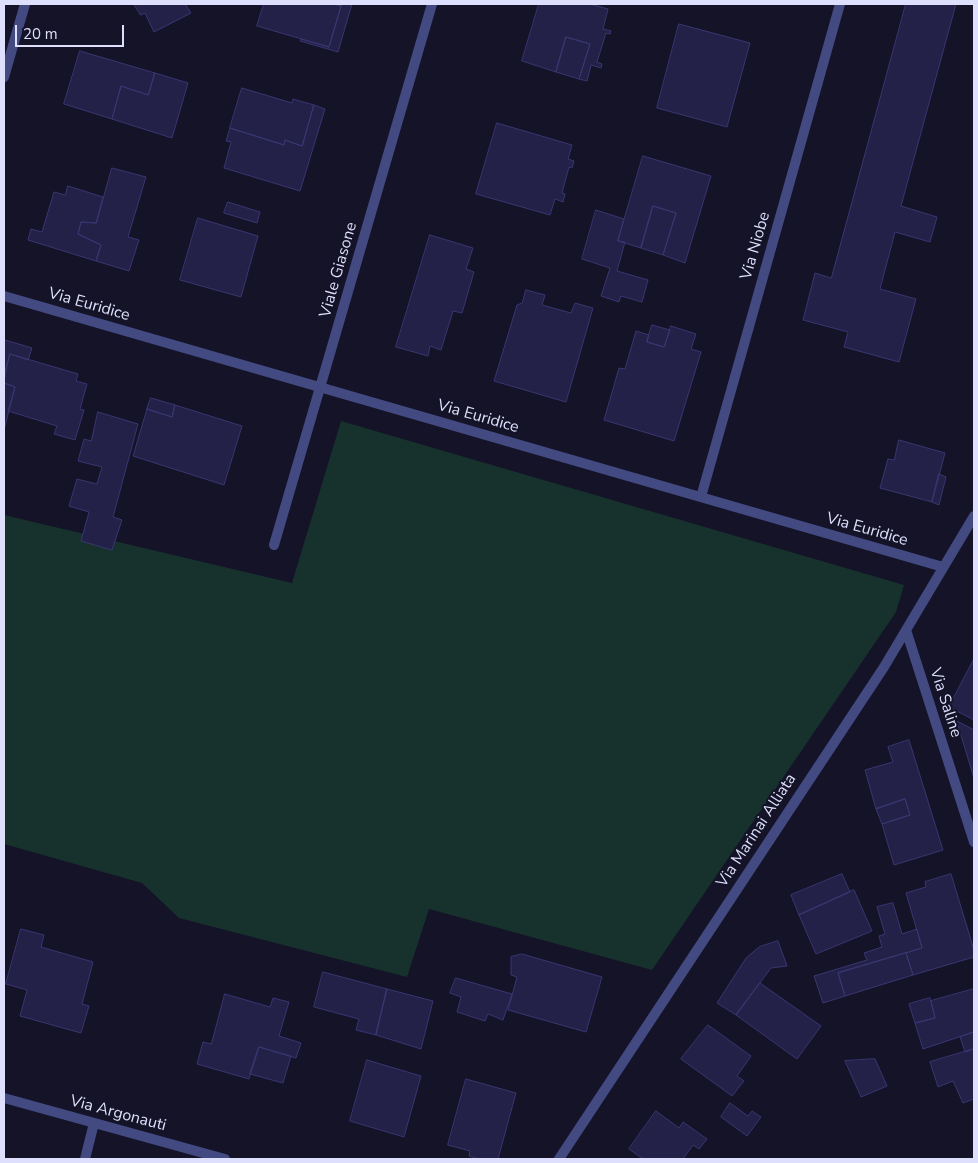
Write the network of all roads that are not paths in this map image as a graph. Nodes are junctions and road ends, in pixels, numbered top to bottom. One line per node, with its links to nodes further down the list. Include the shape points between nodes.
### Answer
1 (25, 4): 4 (street)
2 (432, 4): 6 (street, Viale Giasone)
3 (840, 4): 7 (street, Via Niobe)
4 (4, 77)
5 (4, 296): 6 (street, Via Euridice)
6 (320, 387): 7 (street, Via Euridice); 9 (street, Viale Giasone)
7 (701, 497): 10 (street, Via Euridice)
8 (974, 516): 10 (street, Via Marinai Alliata)
9 (274, 545)
10 (944, 567): 11 (street, Via Marinai Alliata)
11 (906, 630): 12 (street, Via Saline); 17 (street, Via Marinai Alliata)
12 (974, 842)
13 (4, 1098): 14 (street, Via Argonauti)
14 (94, 1123): 15 (street); 16 (street, Via Argonauti)
15 (85, 1159)
16 (225, 1159)
17 (559, 1159)

